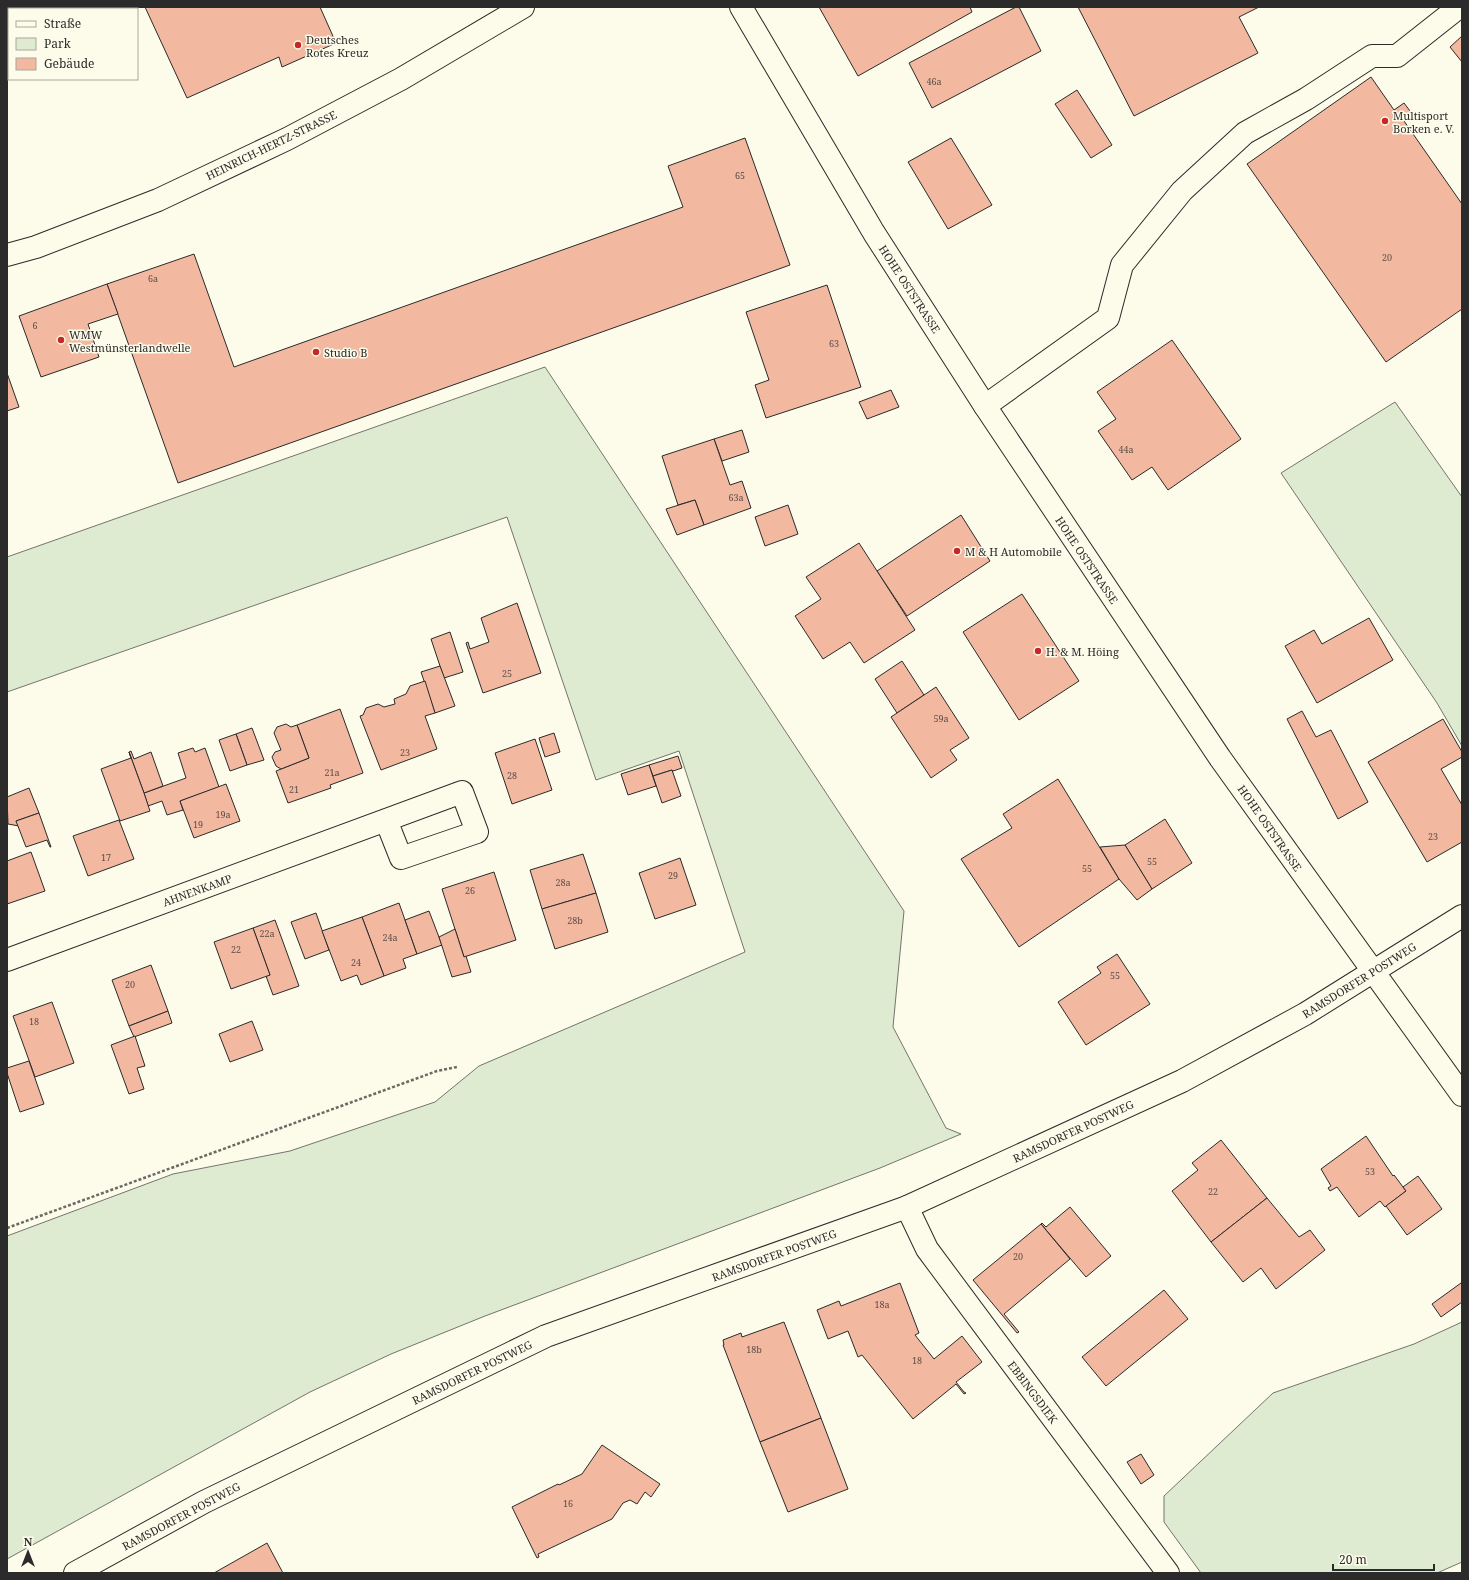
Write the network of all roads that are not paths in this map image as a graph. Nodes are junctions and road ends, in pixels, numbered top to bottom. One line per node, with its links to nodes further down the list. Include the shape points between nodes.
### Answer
1 (523, 7): 4 (street, HEINRICH-HERTZ-STRASSE, via 400,79 287,139 158,200)
2 (741, 7): 5 (street, HOHE OSTSTRASSE, via 874,233)
3 (1459, 7): 5 (street, via 1397,56 1372,56 1306,99 1245,133 1182,191 1122,265 1108,318)
4 (7, 256)
5 (985, 406): 9 (street, HOHE OSTSTRASSE, via 1220,758)
6 (386, 820): 8 (street, AHNENKAMP)
7 (1462, 916): 9 (street, RAMSDORFER POSTWEG)
8 (7, 960)
9 (1374, 972): 10 (street, HOHE OSTSTRASSE); 11 (street, RAMSDORFER POSTWEG, via 1305,1014 1182,1081)
10 (1462, 1095)
11 (906, 1208): 12 (street, RAMSDORFER POSTWEG, via 546,1336 204,1502); 13 (street, EBBINGSDIEK, via 927,1249)
12 (75, 1573)
13 (1168, 1573)

